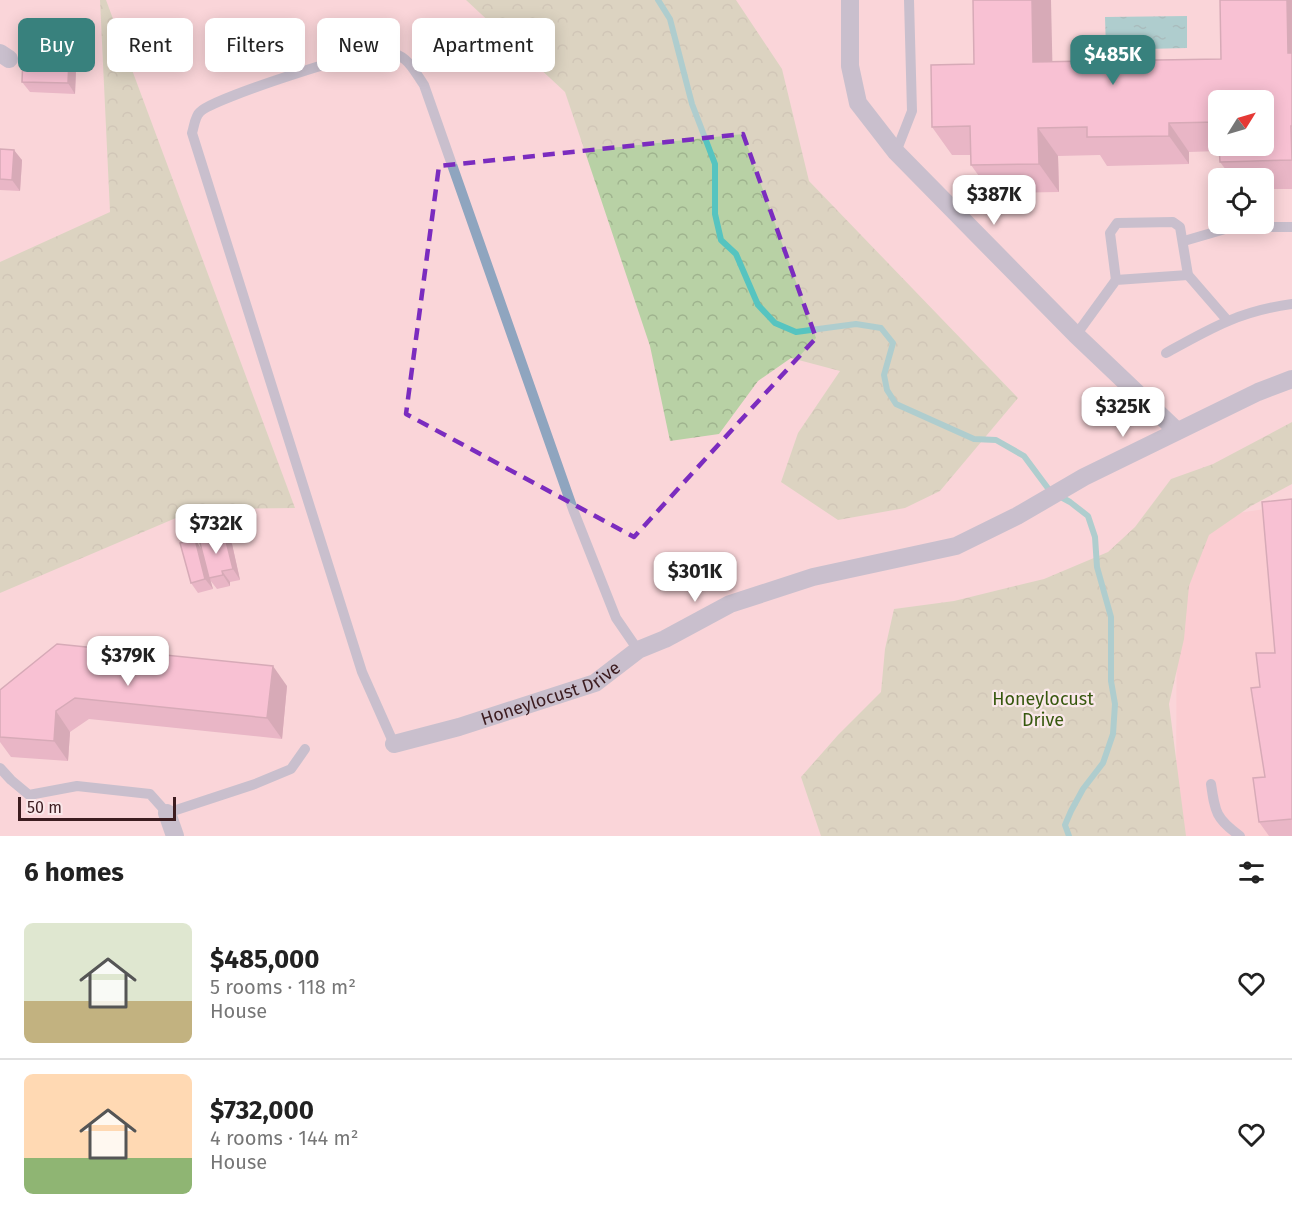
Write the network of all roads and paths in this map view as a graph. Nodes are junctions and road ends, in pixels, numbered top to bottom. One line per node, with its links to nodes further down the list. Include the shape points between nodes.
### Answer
1 (850, 0): 3 (street, via 849,66 858,103)
2 (909, 0): 3 (lane, via 912,111)
3 (896, 152): 10 (street)
4 (1292, 227): 5 (lane, via 1232,227)
5 (1184, 241): 6 (lane); 7 (lane, via 1180,227 1173,222 1117,224 1110,233)
6 (1188, 275): 7 (lane); 9 (lane)
7 (1116, 280): 10 (lane)
8 (1292, 304): 9 (lane, via 1266,307)
9 (1227, 320): 11 (lane)
10 (1076, 335): 13 (street)
11 (1166, 352)
12 (1292, 379): 13 (street, Honeylocust Drive)
13 (1177, 431): 14 (street, Honeylocust Drive, via 956,546 813,577 730,604)
14 (638, 650): 15 (street, Honeylocust Drive, via 595,683); 15 (lane, via 611,608 424,85 404,57 381,50 310,68 220,100 199,112 192,133 362,672)
15 (394, 744)
16 (305, 749): 19 (lane, via 291,769)
17 (0, 768): 19 (lane, via 30,795 77,786 150,794)
18 (1211, 784): 21 (lane, via 1215,811)
19 (166, 813): 20 (street)
20 (175, 836)
21 (1240, 836)

